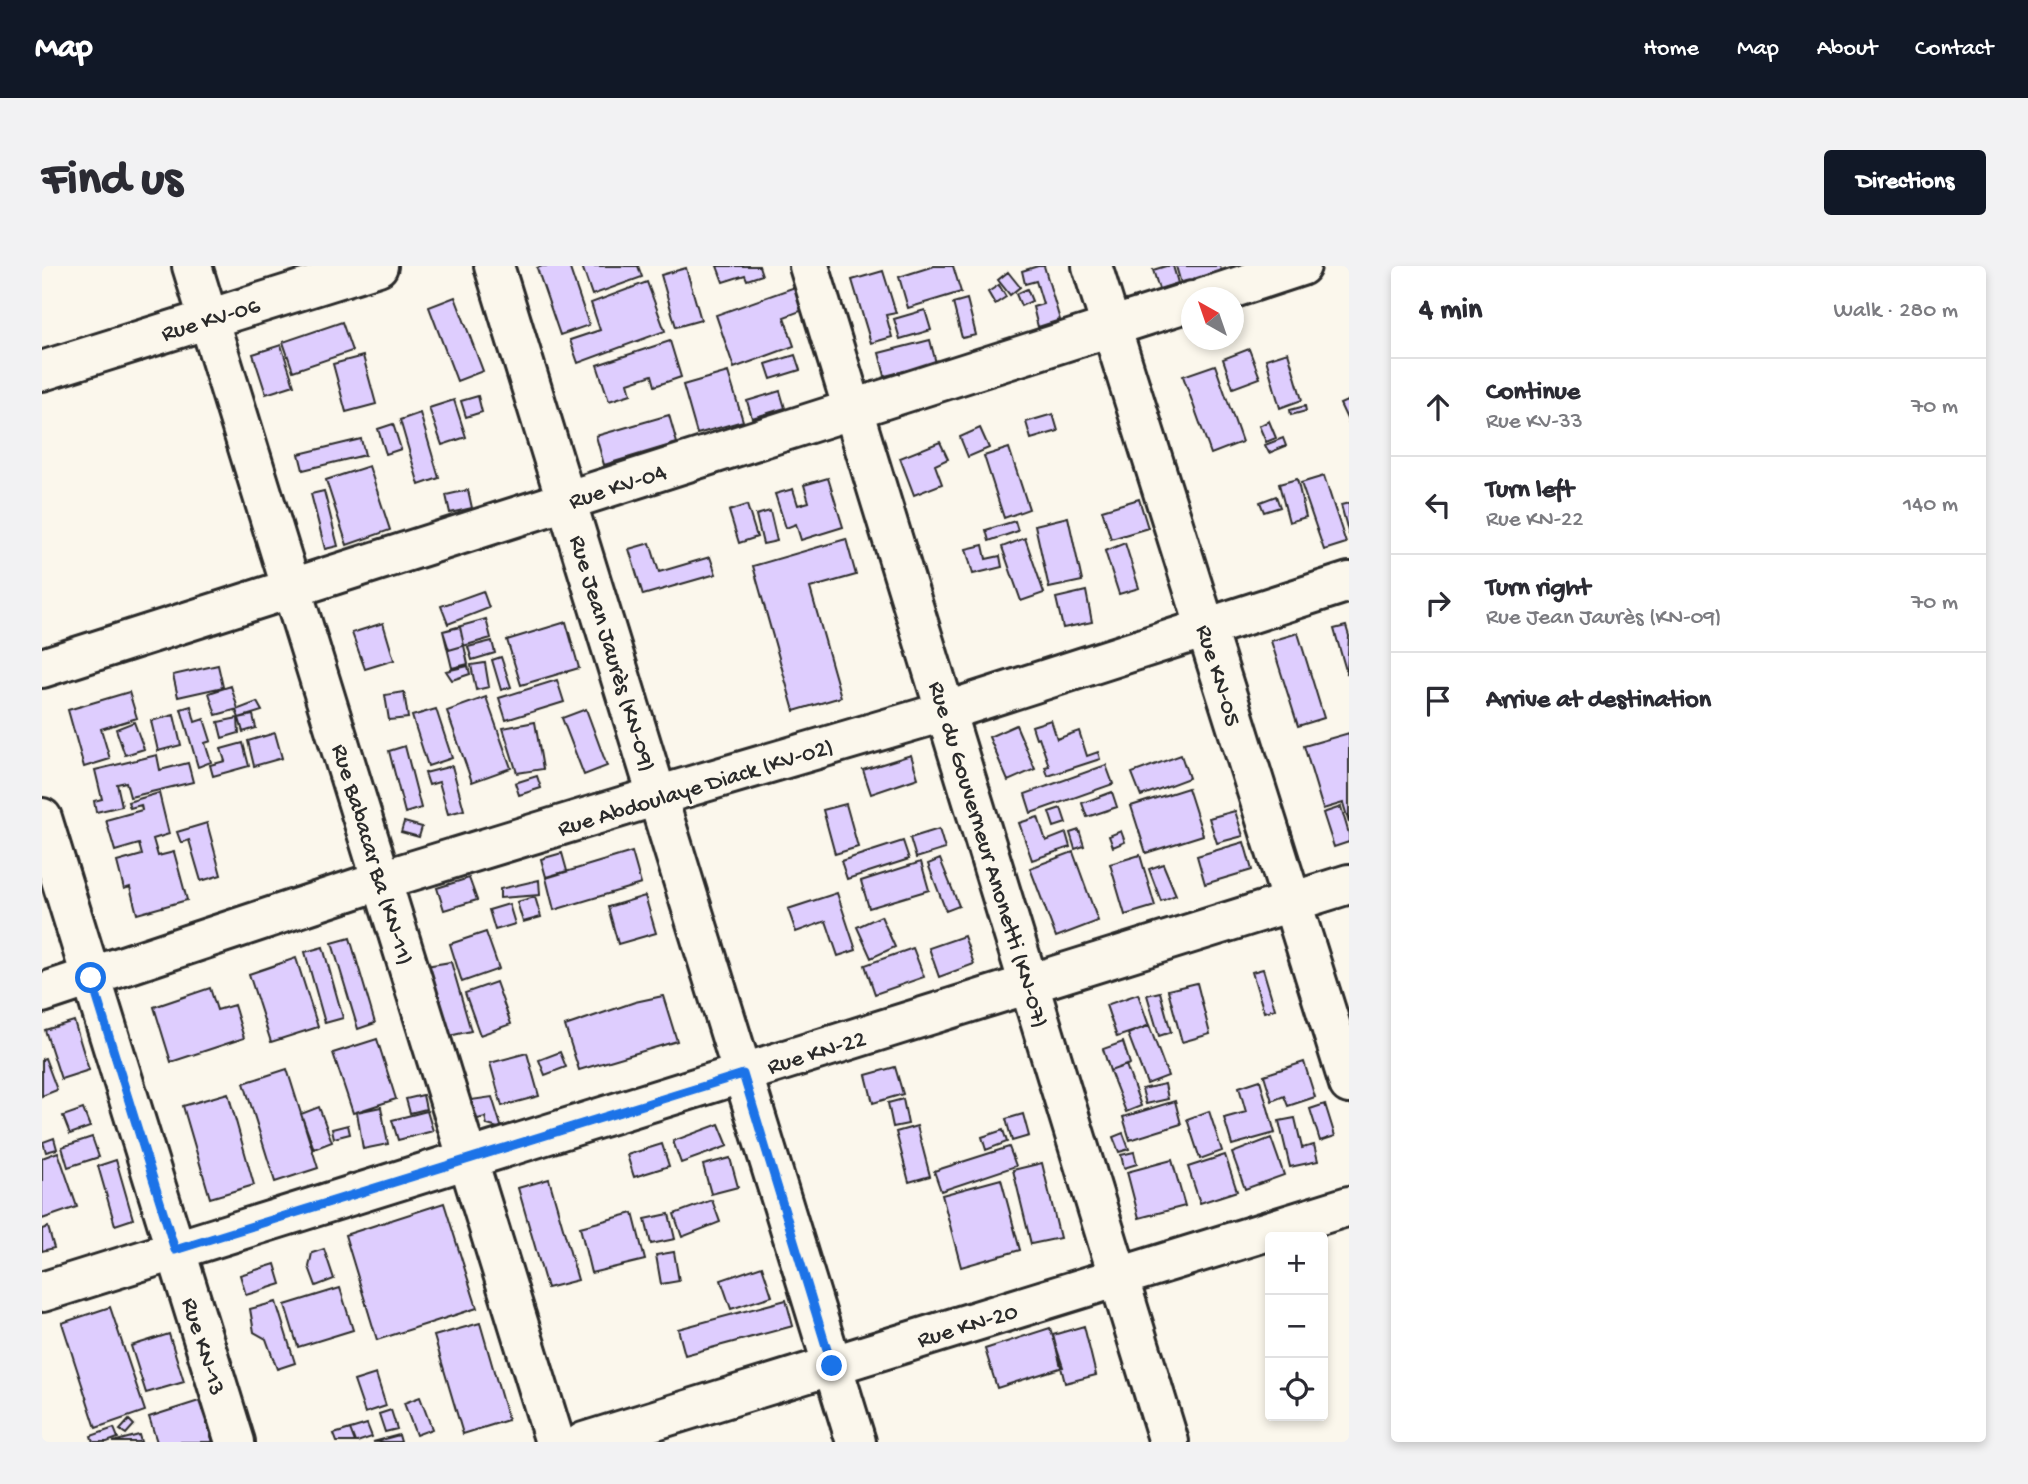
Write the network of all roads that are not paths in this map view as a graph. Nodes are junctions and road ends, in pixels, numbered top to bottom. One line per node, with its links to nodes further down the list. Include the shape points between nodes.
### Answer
1 (192, 266): 9 (street, Rue Babacar Ba (KN-11))
2 (378, 266): 9 (street, Rue KV-06)
3 (494, 266): 13 (street, Rue Jean Jaurès (KN-09))
4 (809, 266): 12 (street, Rue du Gouverneur Anonetti (KN-07))
5 (1092, 266): 10 (street, Rue KN-05)
6 (1301, 266): 7 (street)
7 (1237, 287)
8 (1181, 305): 10 (street, Rue KV-04)
9 (208, 319): 11 (street, Rue KV-06); 15 (street, Rue Babacar Ba (KN-11))
10 (1111, 327): 12 (street, Rue KV-04); 16 (street, Rue KN-05)
11 (42, 371)
12 (854, 409): 13 (street, Rue KV-04); 18 (street, Rue du Gouverneur Anonetti (KN-07))
13 (566, 501): 15 (street, Rue KV-04); 19 (street, Rue Jean Jaurès (KN-09))
14 (1349, 582): 16 (street, Rue Abdoulaye Diack (KV-02))
15 (291, 589): 17 (street, Rue KV-04); 21 (street, Rue Babacar Ba (KN-11))
16 (1205, 627): 18 (street, Rue Abdoulaye Diack (KV-02)); 23 (street, Rue KN-05)
17 (42, 668)
18 (947, 711): 19 (street, Rue Abdoulaye Diack (KV-02)); 25 (street, Rue du Gouverneur Anonetti (KN-07))
19 (657, 796): 21 (street, Rue Abdoulaye Diack (KV-02)); 27 (street, Rue Jean Jaurès (KN-09))
20 (42, 818): 24 (street, Rue KN-13)
21 (382, 880): 24 (street, Rue Abdoulaye Diack (KV-02)); 29 (street, Rue Babacar Ba (KN-11))
22 (1349, 884): 23 (street, Rue KN-22)
23 (1292, 902): 25 (street, Rue KN-22); 28 (street, Rue KN-05)
24 (91, 978): 26 (street, Rue Abdoulaye Diack (KV-02)); 31 (street, Rue KN-13)
25 (1030, 984): 27 (street, Rue KN-22); 32 (street, Rue du Gouverneur Anonetti (KN-07))
26 (42, 993)
27 (743, 1074): 29 (street, Rue KN-22); 34 (street, Rue Jean Jaurès (KN-09))
28 (1349, 1084)
29 (468, 1159): 31 (street, Rue KN-22); 36 (street, Rue Babacar Ba (KN-11))
30 (1349, 1206): 32 (street, Rue KN-20)
31 (175, 1250): 33 (street, Rue KN-22); 35 (street, Rue KN-13)
32 (1119, 1277): 34 (street, Rue KN-20); 39 (street, Rue du Gouverneur Anonetti (KN-07))
33 (42, 1292)
34 (832, 1366): 37 (street, Rue KN-20); 38 (street, Rue Jean Jaurès (KN-09))
35 (234, 1442)
36 (555, 1442)
37 (584, 1442)
38 (856, 1442)
39 (1169, 1442)

